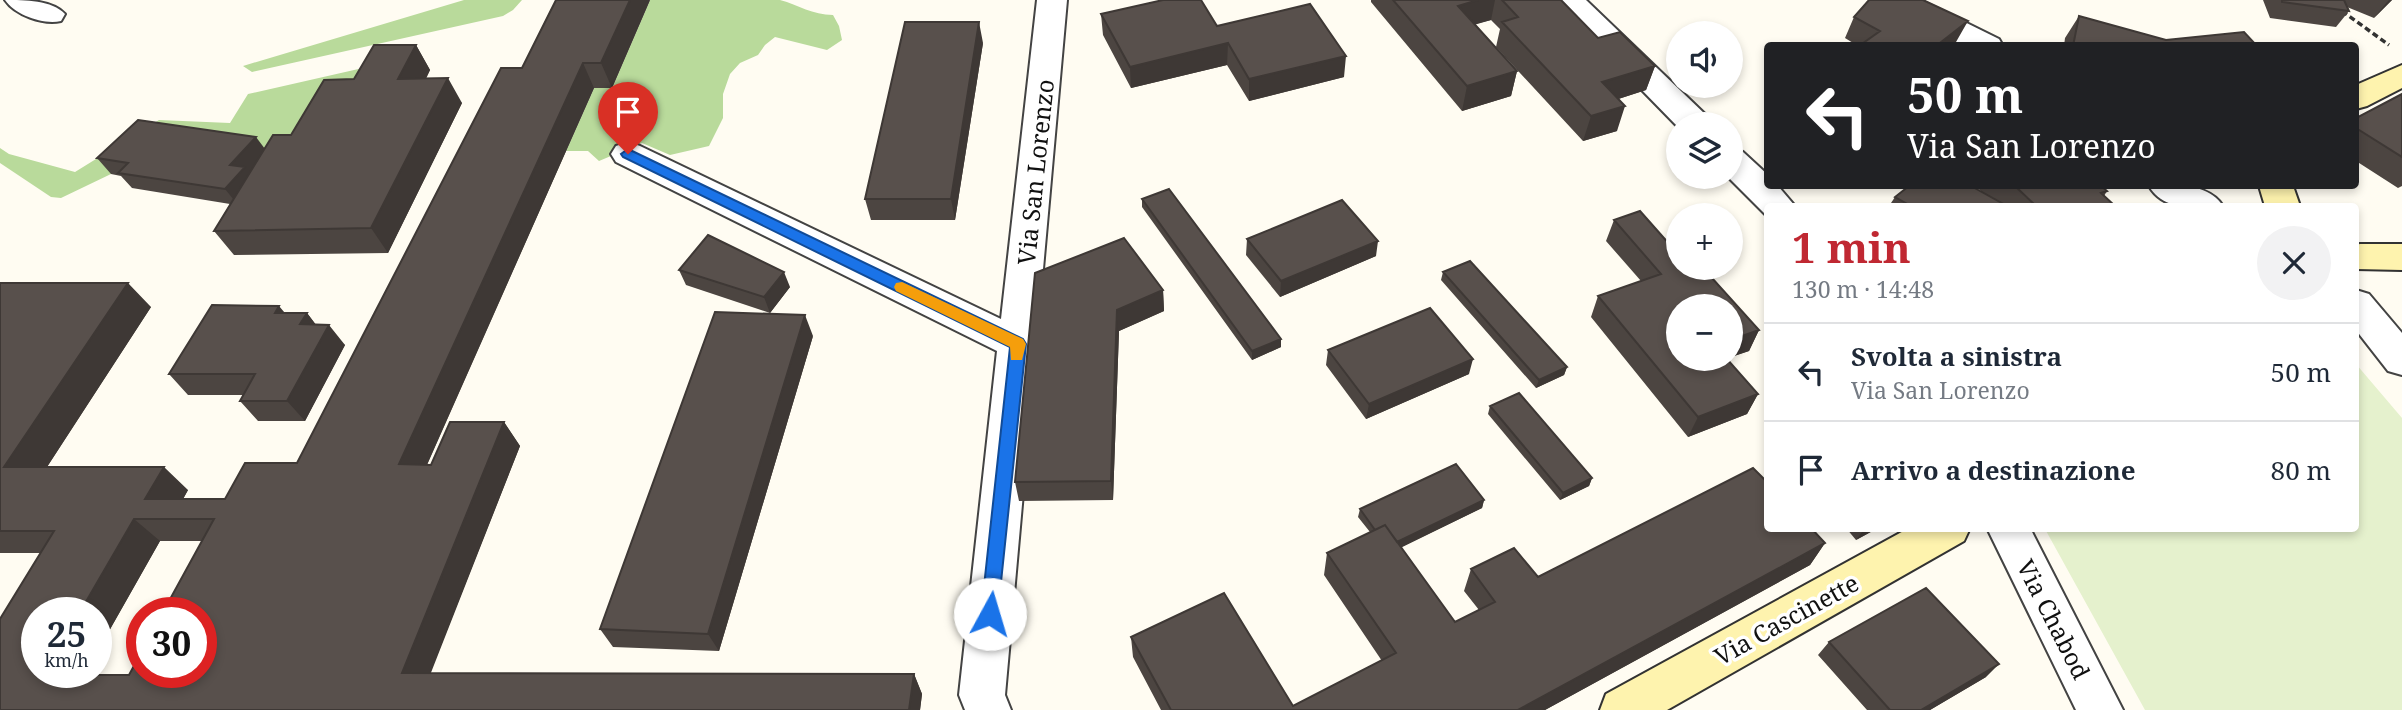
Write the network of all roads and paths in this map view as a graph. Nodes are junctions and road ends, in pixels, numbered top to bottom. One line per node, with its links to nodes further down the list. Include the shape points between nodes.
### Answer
1 (20, 0): 6 (street)
2 (1052, 0): 19 (street, Via San Lorenzo)
3 (1569, 0): 10 (street)
4 (1896, 0): 7 (street)
5 (2336, 6): 8 (path)
6 (50, 15)
7 (1980, 42)
8 (2396, 60): 9 (main road)
9 (2359, 96)
10 (1683, 112)
11 (628, 154): 19 (street)
12 (1743, 172): 14 (street)
13 (2170, 189): 15 (street)
14 (1775, 203)
15 (2198, 203)
16 (2402, 257): 17 (main road)
17 (2359, 265)
18 (2359, 308): 20 (street)
19 (1018, 344): 23 (street, Via San Lorenzo, via 982,695)
20 (2402, 360)
21 (1942, 532): 24 (main road, Via Cascinette)
22 (2010, 532): 25 (street, Via Chabod)
23 (988, 710)
24 (1623, 710)
25 (2100, 710)

